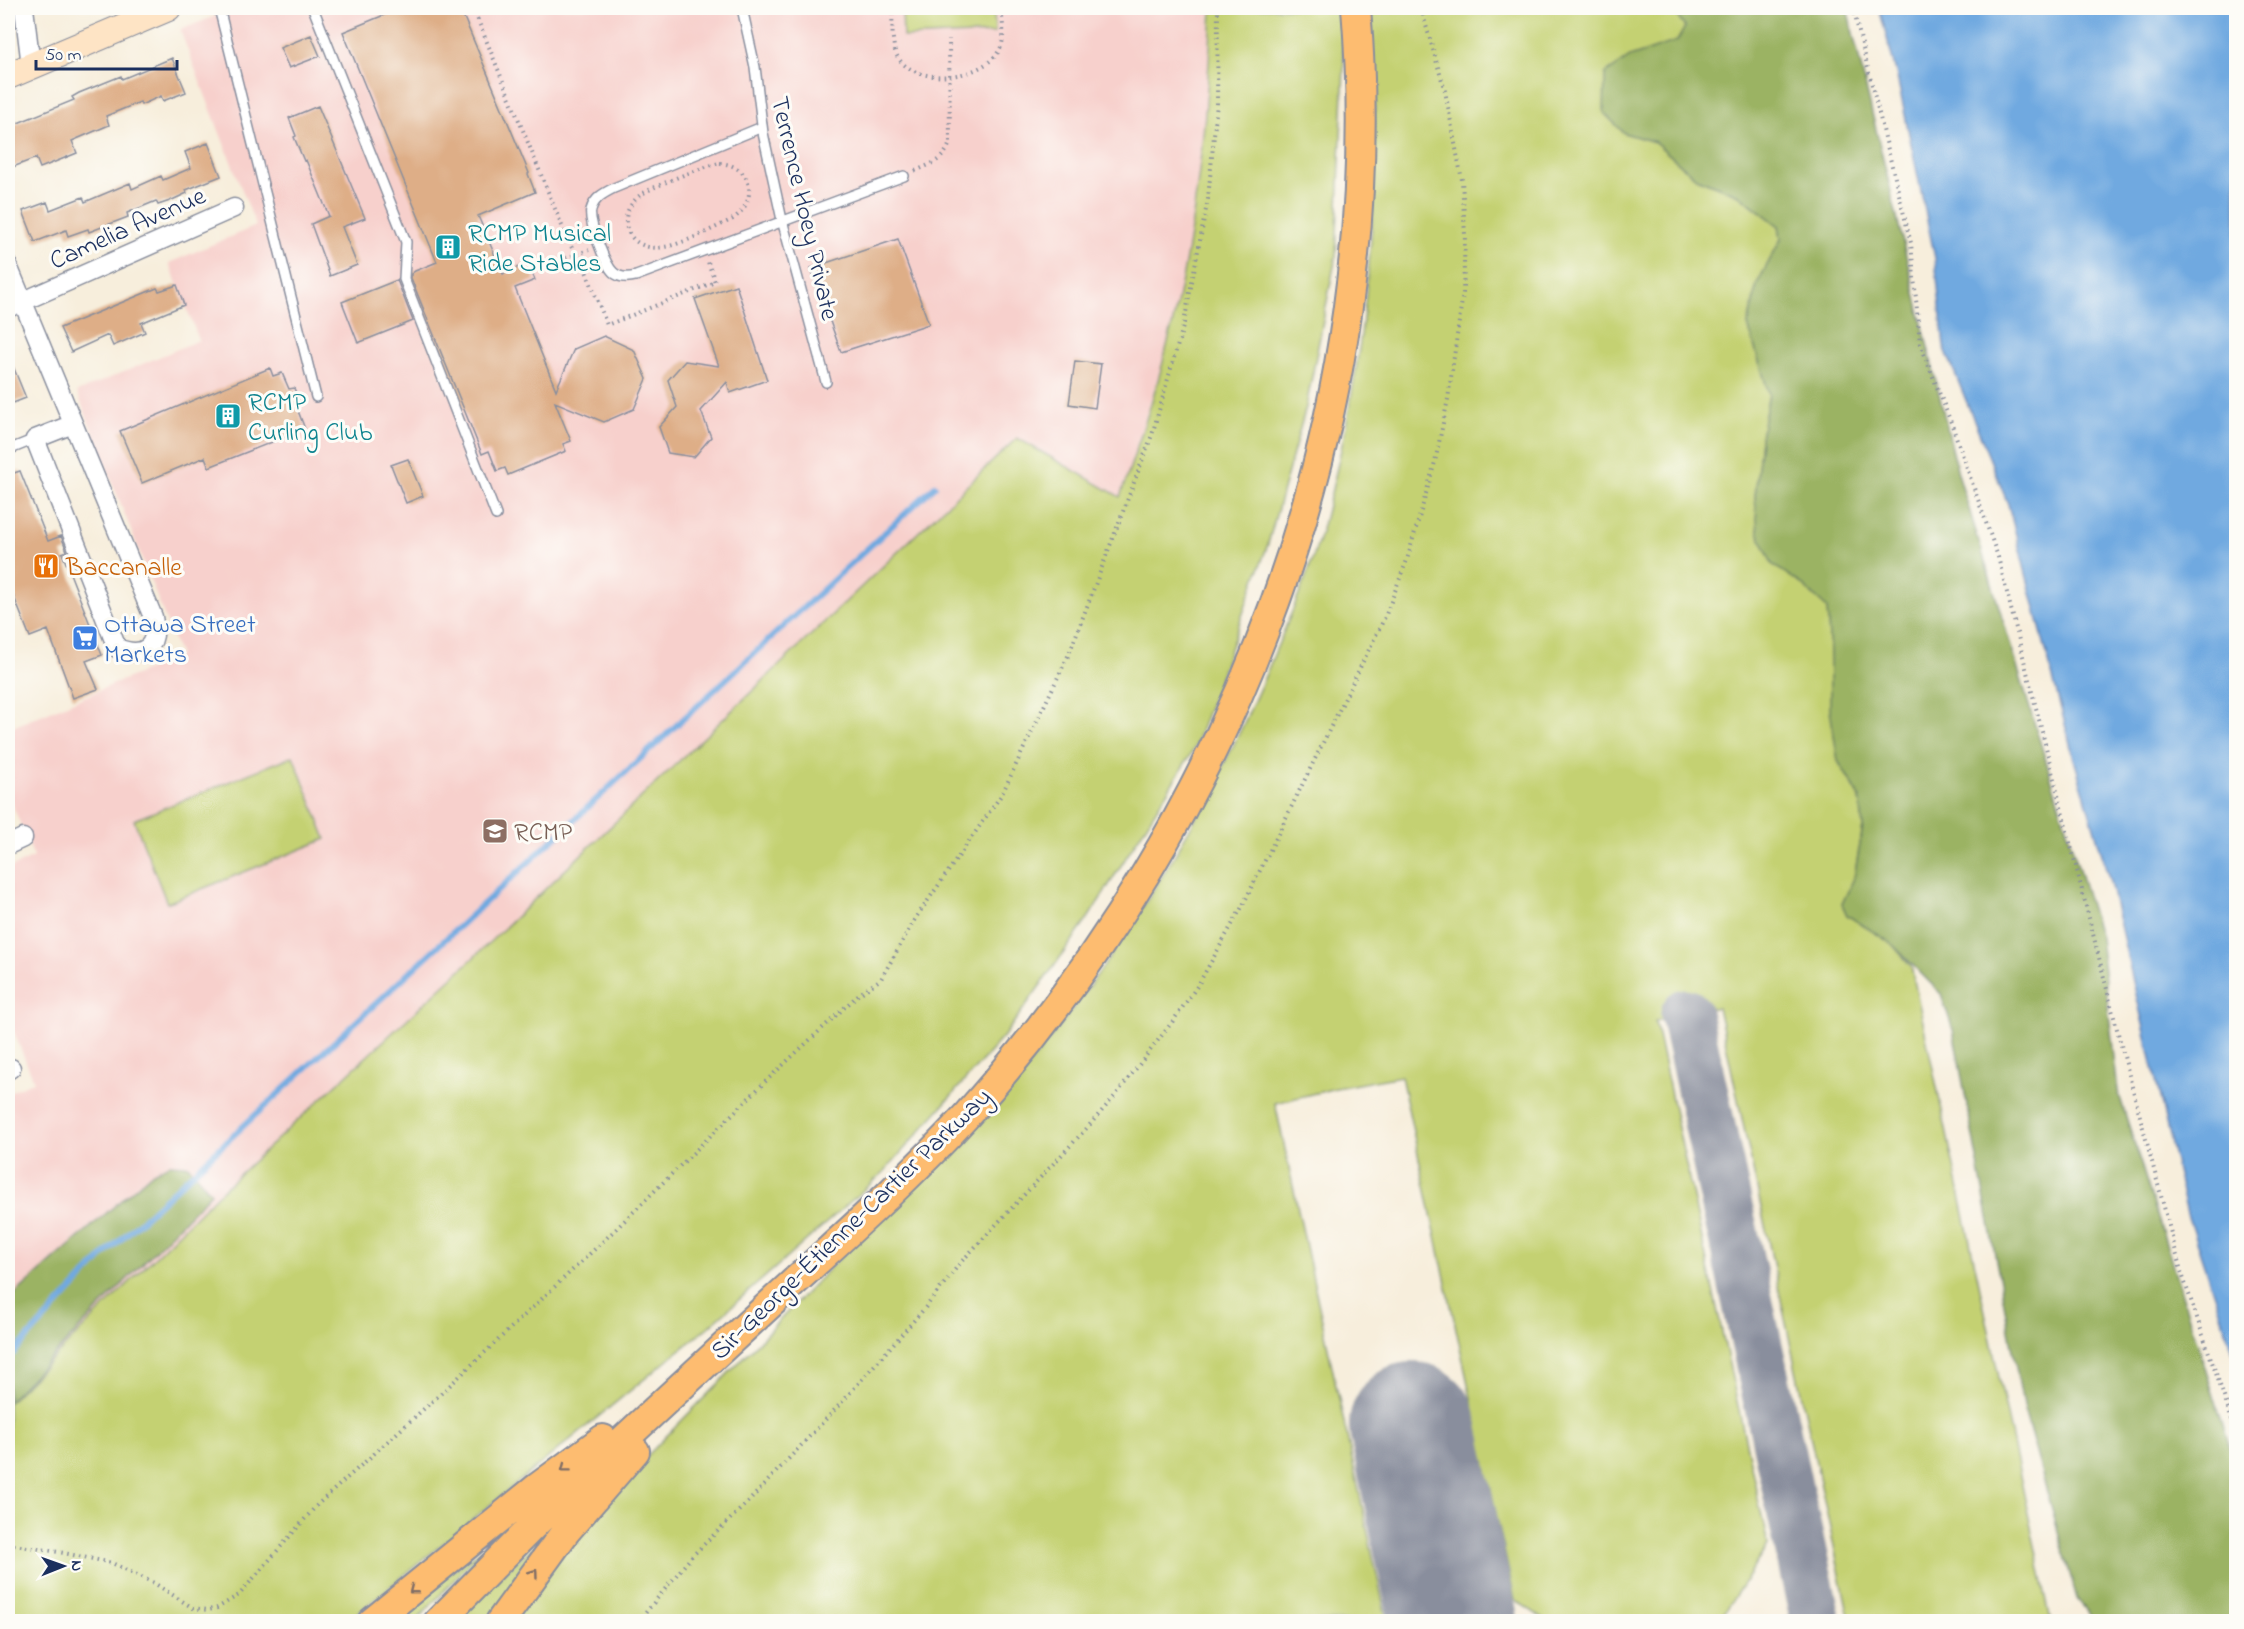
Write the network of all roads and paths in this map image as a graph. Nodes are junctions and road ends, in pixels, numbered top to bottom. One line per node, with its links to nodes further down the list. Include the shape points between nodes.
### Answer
1 (24, 8): 12 (street)
2 (168, 8): 12 (street)
3 (219, 8): 25 (lane)
4 (313, 8): 29 (lane, via 406,242 404,279)
5 (742, 8): 15 (lane, Terrence Hoey Private, via 755,67)
6 (892, 8): 14 (path, via 896,53 901,61 918,71)
7 (1001, 8): 14 (path, via 1003,40 996,55 974,71)
8 (1218, 8): 32 (path, via 1217,103 1208,199 1184,323 1152,435 1069,654 1002,794 915,920 881,979 858,995 614,1231 317,1505 239,1595 227,1603 208,1610 193,1608 112,1563)
9 (1356, 8): 30 (main road, Sir-George-Étienne-Cartier Parkway, via 1360,182 1347,319 1324,438 1299,528 1273,610 1222,733 1181,813 1119,918 988,1090 939,1144)
10 (1853, 8): 31 (path, via 1911,243 1920,344 1998,557 2181,1271)
11 (949, 39): 14 (path)
12 (31, 66): 13 (street)
13 (8, 76)
14 (950, 78): 17 (path, via 951,142 947,152 939,160)
15 (762, 127): 19 (lane, Terrence Hoey Private); 20 (lane, via 599,196 590,216)
16 (712, 164): 16 (path, via 641,193 628,210 627,230 631,237 647,247 663,248 740,214 750,191 743,174 731,165)
17 (904, 176): 19 (lane)
18 (234, 208): 23 (street, Camelia Avenue)
19 (782, 220): 20 (lane, via 628,278 614,273); 24 (lane, Terrence Hoey Private)
20 (601, 245): 22 (path)
21 (8, 266): 23 (street)
22 (543, 266)
23 (14, 305): 26 (street)
24 (826, 382)
25 (316, 397)
26 (73, 424): 27 (street); 27 (street, via 153,617 153,640 150,647 140,652 117,648)
27 (35, 439): 28 (lane)
28 (8, 450)
29 (496, 515)
30 (713, 1358): 33 (main road, one-way to 33, via 538,1487); 34 (main road, Sir-George-Étienne-Cartier Parkway, via 547,1512); 35 (main road, one-way to 30, via 566,1530)
31 (2236, 1432)
32 (8, 1544)
33 (372, 1622)
34 (438, 1622)
35 (500, 1622)

